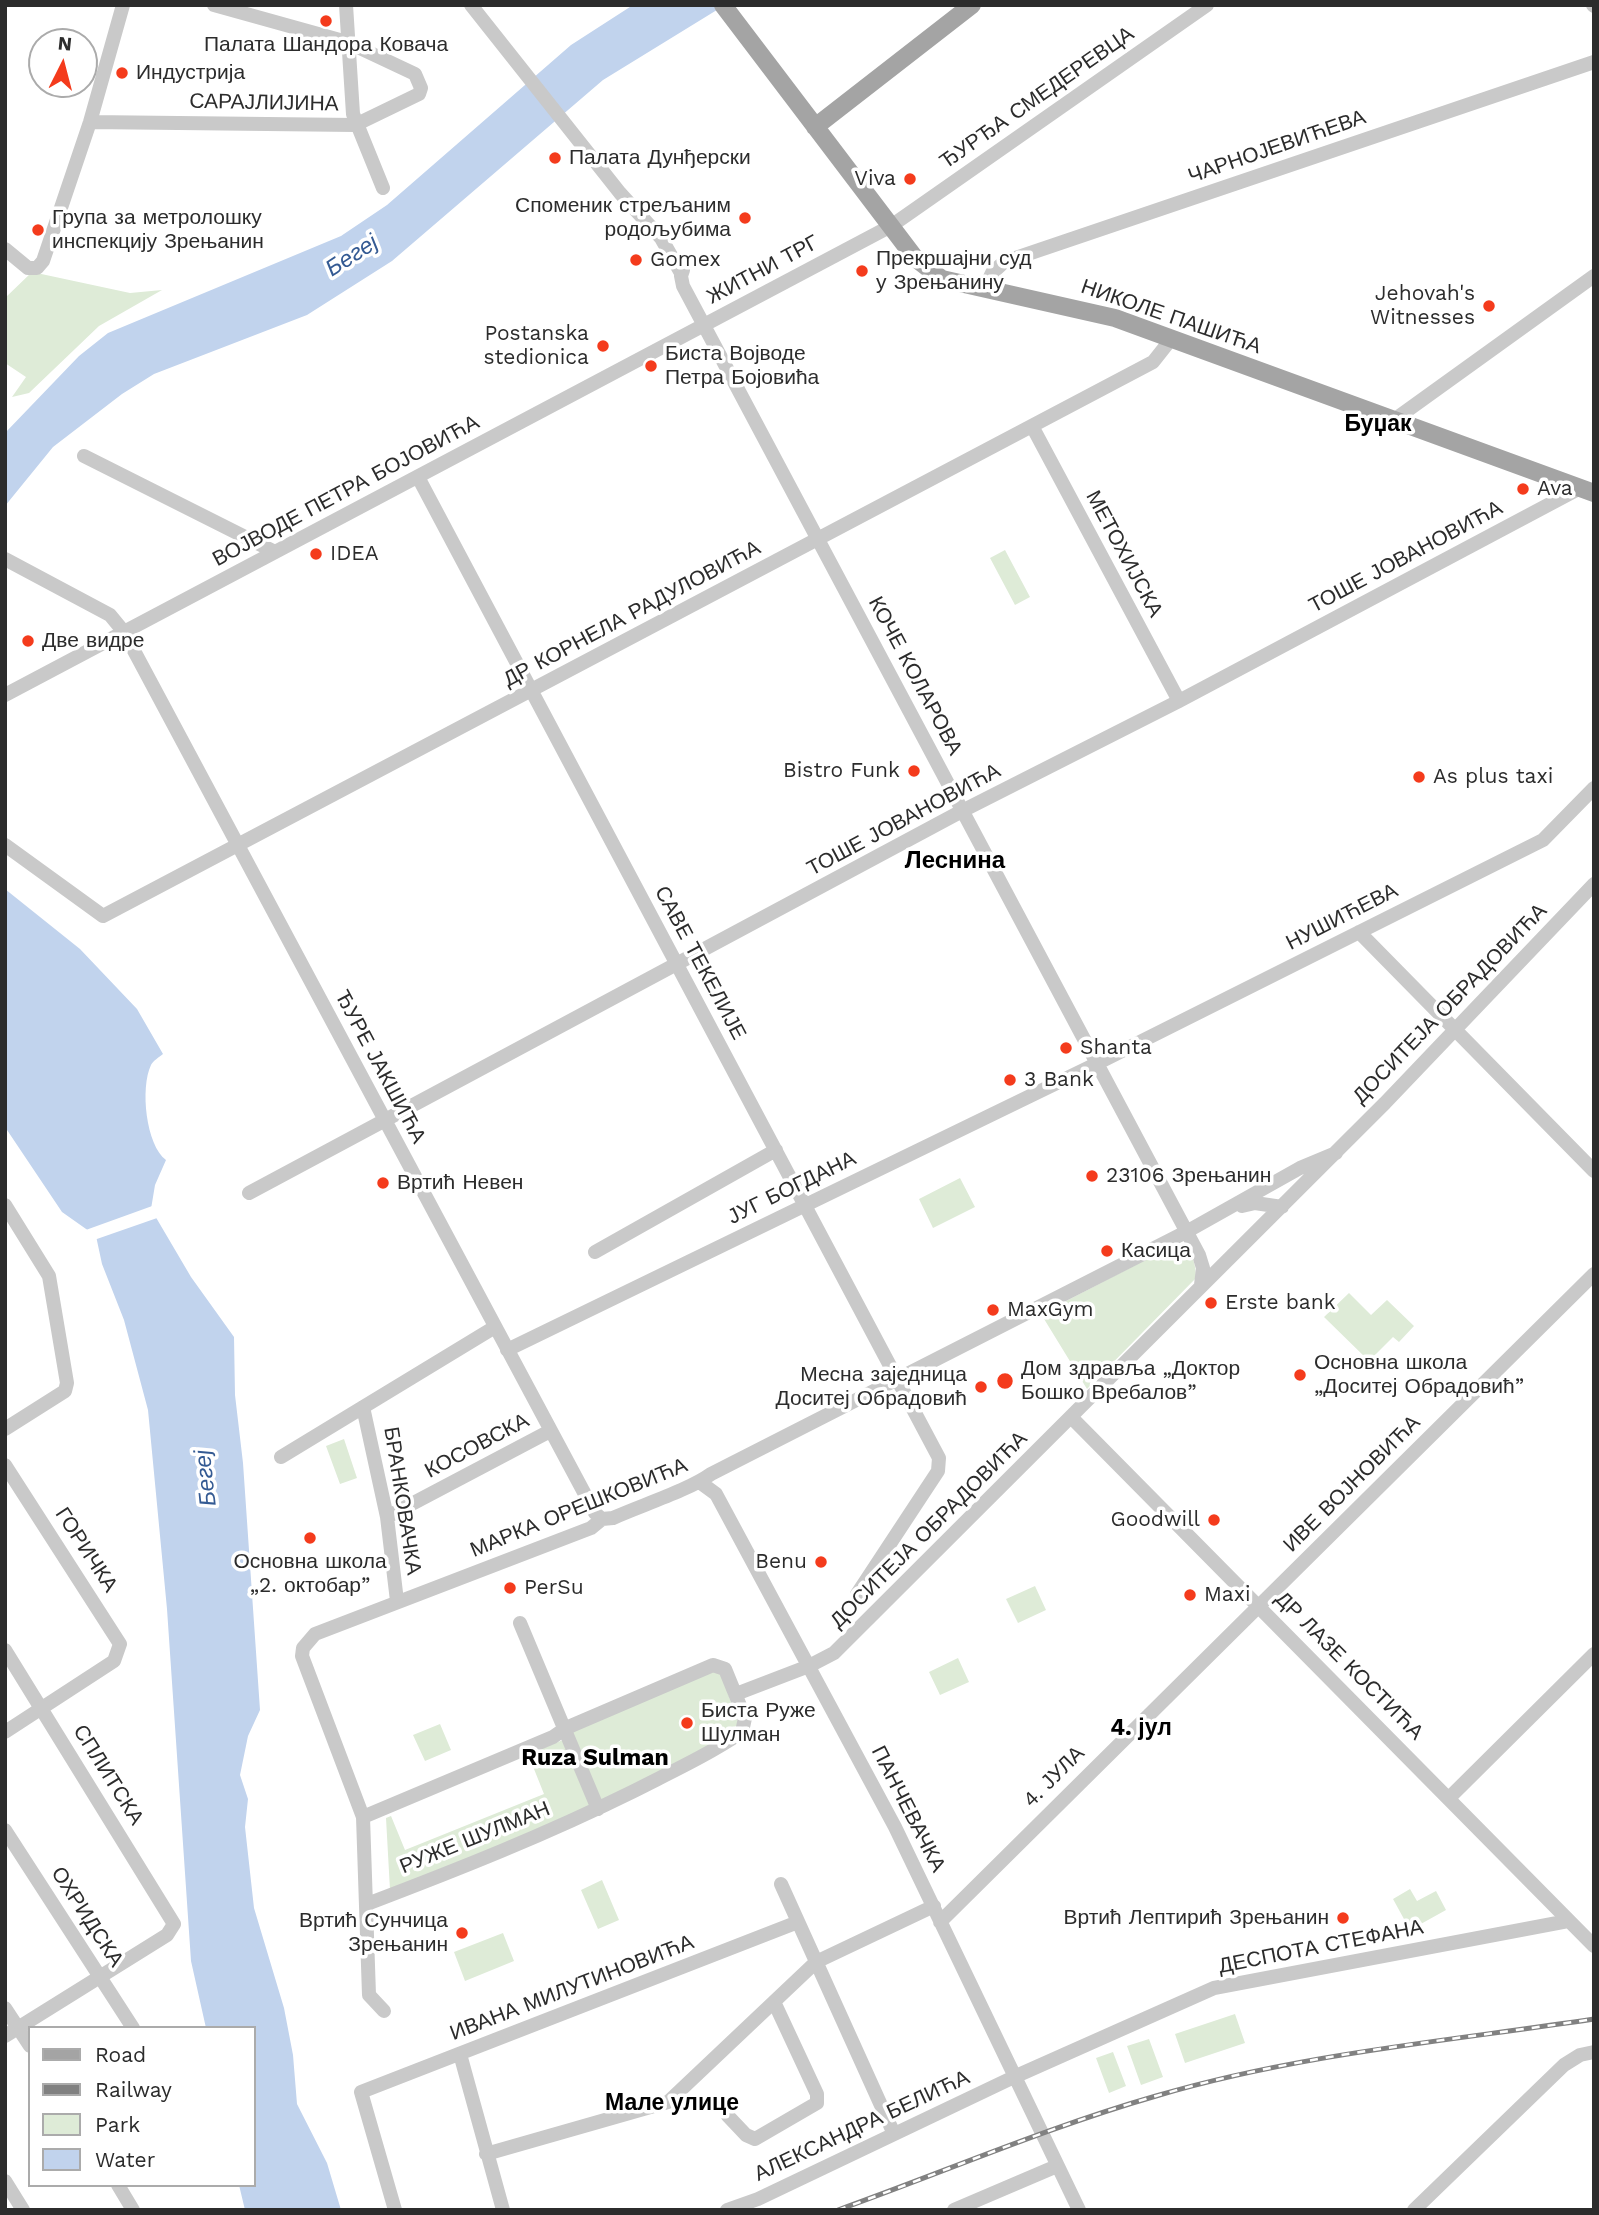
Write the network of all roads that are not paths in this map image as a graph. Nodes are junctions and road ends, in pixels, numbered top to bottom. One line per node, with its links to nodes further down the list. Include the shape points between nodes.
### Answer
1 (123, 5): 10 (street)
2 (214, 5): 8 (street)
3 (346, 5): 8 (street)
4 (471, 5): 18 (street, ЖИТНИ ТРГ, via 662,239)
5 (723, 5): 12 (main road, НИКОЛЕ ПАШИЋА)
6 (972, 5): 12 (main road)
7 (1207, 5): 14 (street, ЂУРЂА СМЕДЕРЕВЦА)
8 (347, 42): 11 (street); 11 (street, САРАЈЛИЈИНА, via 415,74 421,83 419,94)
9 (1594, 62): 17 (street, ЧАРНОЈЕВИЋЕВА, via 1004,261)
10 (90, 122): 11 (street, САРАЈЛИЈИНА); 15 (street, via 43,261 33,270)
11 (355, 125): 13 (street)
12 (815, 127): 14 (main road, НИКОЛЕ ПАШИЋА)
13 (383, 188)
14 (891, 226): 17 (main road, НИКОЛЕ ПАШИЋА, via 933,274); 18 (street, ЖИТНИ ТРГ)
15 (5, 249)
16 (1594, 276): 20 (street)
17 (985, 288): 19 (main road, НИКОЛЕ ПАШИЋА, via 1075,306)
18 (706, 324): 23 (street, ВОЈВОДЕ ПЕТРА БОЈОВИЋА); 25 (street, КОЧЕ КОЛАРОВА)
19 (1172, 338): 20 (main road, НИКОЛЕ ПАШИЋА); 21 (street, ДР КОРНЕЛА РАДУЛОВИЋА, via 1153,362)
20 (1394, 420): 24 (main road, НИКОЛЕ ПАШИЋА)
21 (1032, 426): 25 (street, ДР КОРНЕЛА РАДУЛОВИЋА); 31 (street, МЕТОХИЈСКА)
22 (85, 456): 26 (street)
23 (418, 477): 26 (street, ВОЈВОДЕ ПЕТРА БОЈОВИЋА); 29 (street, САВЕ ТЕКЕЛИЈЕ)
24 (1587, 491): 31 (street, ТОШЕ ЈОВАНОВИЋА)
25 (819, 539): 29 (street, ДР КОРНЕЛА РАДУЛОВИЋА); 33 (street, КОЧЕ КОЛАРОВА)
26 (275, 552): 28 (street, ВОЈВОДЕ ПЕТРА БОЈОВИЋА)
27 (7, 560): 28 (street, ЂУРЕ ЈАКШИЋА, via 110,614)
28 (124, 632): 30 (street, ВОЈВОДЕ ПЕТРА БОЈОВИЋА); 35 (street, ЂУРЕ ЈАКШИЋА)
29 (531, 691): 35 (street, ДР КОРНЕЛА РАДУЛОВИЋА); 38 (street, САВЕ ТЕКЕЛИЈЕ)
30 (5, 695)
31 (1179, 701): 33 (street, ТОШЕ ЈОВАНОВИЋА)
32 (1594, 788): 37 (street, НУШИЋЕВА, via 1543,840)
33 (962, 811): 38 (street, ТОШЕ ЈОВАНОВИЋА); 40 (street, КОЧЕ КОЛАРОВА)
34 (5, 845): 35 (street, ДР КОРНЕЛА РАДУЛОВИЋА, via 103,916)
35 (239, 845): 41 (street, ЂУРЕ ЈАКШИЋА)
36 (1594, 884): 39 (street, ДОСИТЕЈА ОБРАДОВИЋА)
37 (1359, 932): 39 (street); 40 (street, НУШИЋЕВА)
38 (678, 966): 41 (street, ТОШЕ ЈОВАНОВИЋА); 42 (street, САВЕ ТЕКЕЛИЈЕ)
39 (1454, 1030): 43 (street, ДОСИТЕЈА ОБРАДОВИЋА); 44 (street)
40 (1096, 1064): 47 (street, ЈУГ БОГДАНА); 50 (street, КОЧЕ КОЛАРОВА)
41 (386, 1120): 45 (street, ТОШЕ ЈОВАНОВИЋА); 54 (street, ЂУРЕ ЈАКШИЋА)
42 (776, 1150): 47 (street, САВЕ ТЕКЕЛИЈЕ); 51 (street, ЈУГ БОГДАНА)
43 (1336, 1153): 48 (street, ДОСИТЕЈА ОБРАДОВИЋА); 49 (street, ДОСИТЕЈА ОБРАДОВИЋА)
44 (1594, 1171)
45 (249, 1193)
46 (5, 1205): 59 (street, via 49,1276 67,1374 65,1391)
47 (805, 1205): 55 (street, ЈУГ БОГДАНА); 56 (street, САВЕ ТЕКЕЛИЈЕ)
48 (1282, 1207): 49 (street, via 1255,1203); 53 (street, ДОСИТЕЈА ОБРАДОВИЋА)
49 (1230, 1208): 50 (street)
50 (1186, 1232): 53 (street, КОЧЕ КОЛАРОВА, via 1202,1261); 56 (street)
51 (595, 1252)
52 (1594, 1274): 68 (street, ИВЕ ВОЈНОВИЋА)
53 (1201, 1285): 58 (street, ДОСИТЕЈА ОБРАДОВИЋА)
54 (495, 1327): 55 (street, ЂУРЕ ЈАКШИЋА); 57 (street)
55 (507, 1350): 60 (street, ЂУРЕ ЈАКШИЋА)
56 (897, 1380): 63 (street, МАРКА ОРЕШКОВИЋА); 66 (street, САВЕ ТЕКЕЛИЈЕ, via 939,1458 938,1471)
57 (363, 1407): 61 (street); 64 (street, БРАНКОВАЧКА)
58 (1072, 1418): 68 (street, ДР ЛАЗЕ КОСТИЋА); 73 (street, ДОСИТЕЈА ОБРАДОВИЋА, via 843,1645)
59 (5, 1429)
60 (550, 1431): 64 (street, КОСОВСКА); 65 (street, ЂУРЕ ЈАКШИЋА, via 594,1514)
61 (281, 1457)
62 (5, 1465): 75 (street, ГОРИЧКА, via 118,1639 120,1649 114,1661)
63 (701, 1483): 65 (street, МАРКА ОРЕШКОВИЋА, via 613,1518); 73 (street, ПАНЧЕВАЧКА, via 716,1494)
64 (387, 1517): 67 (street, БРАНКОВАЧКА)
65 (602, 1518): 67 (street, МАРКА ОРЕШКОВИЋА, via 591,1528)
66 (857, 1594)
67 (397, 1601): 70 (street, МАРКА ОРЕШКОВИЋА)
68 (1260, 1605): 78 (street, ДР ЛАЗЕ КОСТИЋА); 87 (street, 4. ЈУЛА)
69 (520, 1623): 76 (street)
70 (307, 1641): 80 (street, РУЖЕ ШУЛМАН, via 302,1656)
71 (5, 1650): 75 (street, СПЛИТСКА)
72 (1594, 1654): 78 (street)
73 (809, 1667): 74 (street); 84 (street, ПАНЧЕВАЧКА)
74 (736, 1694): 76 (street, РУЖЕ ШУЛМАН, via 725,1669 713,1665); 79 (street, РУЖЕ ШУЛМАН, via 745,1718 742,1732)
75 (42, 1708): 77 (street); 90 (street, СПЛИТСКА, via 174,1922 167,1935)
76 (566, 1728): 79 (street); 80 (street, РУЖЕ ШУЛМАН)
77 (5, 1732)
78 (1449, 1798): 85 (street, ДР ЛАЗЕ КОСТИЋА)
79 (598, 1809): 83 (street, РУЖЕ ШУЛМАН, via 531,1841)
80 (363, 1817): 83 (street, РУЖЕ ШУЛМАН)
81 (5, 1830): 90 (street, ОХРИДСКА)
82 (781, 1884): 86 (street)
83 (367, 1905): 93 (street, РУЖЕ ШУЛМАН, via 369,1995)
84 (934, 1906): 87 (street, ПАНЧЕВАЧКА); 89 (street)
85 (1568, 1921): 88 (street, ДР ЛАЗЕ КОСТИЋА); 99 (street, ДЕСПОТА СТЕФАНА, via 1214,1989)
86 (798, 1922): 89 (street); 98 (street, ИВАНА МИЛУТИНОВИЋА)
87 (940, 1922): 99 (street, ПАНЧЕВАЧКА)
88 (1594, 1946)
89 (816, 1962): 91 (street); 101 (street)
90 (100, 1976): 94 (street, ОХРИДСКА); 95 (street)
91 (775, 2004): 100 (street, via 817,2094 817,2104 755,2139); 102 (street, via 667,2102)
92 (5, 2008): 95 (street)
93 (384, 2011)
94 (132, 2026)
95 (11, 2032): 96 (street)
96 (28, 2045)
97 (1594, 2052): 113 (street, via 1564,2065)
98 (460, 2054): 102 (street); 108 (street, ИВАНА МИЛУТИНОВИЋА, via 361,2092)
99 (1014, 2077): 101 (street, АЛЕКСАНДРА БЕЛИЋА); 103 (street, ПАНЧЕВАЧКА)
100 (728, 2116)
101 (894, 2134): 110 (street, АЛЕКСАНДРА БЕЛИЋА)
102 (486, 2154): 109 (street)
103 (1057, 2166): 111 (street); 112 (street, ПАНЧЕВАЧКА)
104 (5, 2181): 106 (street)
105 (119, 2187): 107 (street)
106 (23, 2210)
107 (133, 2210)
108 (395, 2210)
109 (503, 2210)
110 (727, 2210)
111 (954, 2210)
112 (1079, 2210)
113 (1414, 2210)

